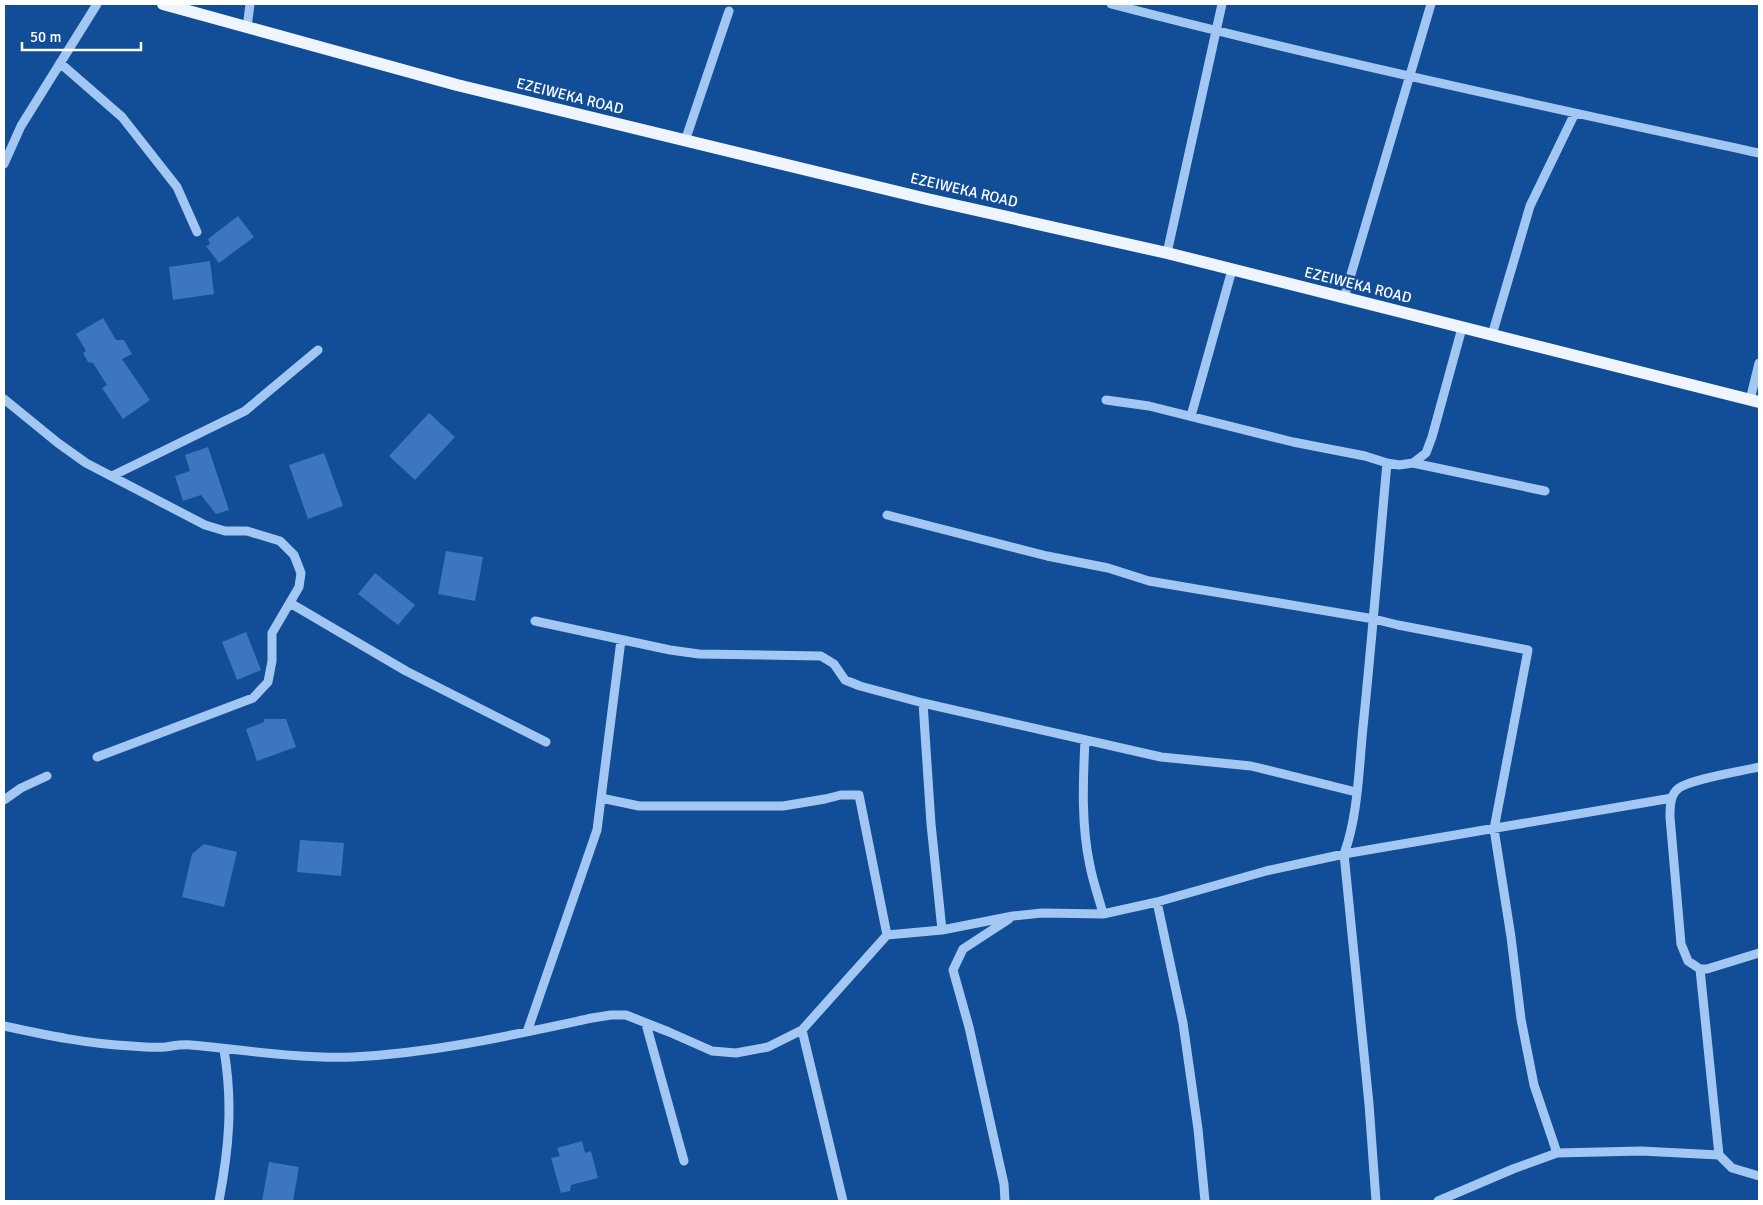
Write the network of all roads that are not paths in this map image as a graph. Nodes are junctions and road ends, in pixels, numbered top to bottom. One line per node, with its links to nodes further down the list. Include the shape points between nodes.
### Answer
1 (97, 4): 10 (street)
2 (163, 4): 8 (main road, EZEIWEKA ROAD)
3 (250, 4): 8 (street)
4 (1111, 4): 9 (street)
5 (1222, 4): 9 (street)
6 (1430, 4): 11 (street)
7 (729, 11): 13 (street)
8 (248, 28): 13 (main road, EZEIWEKA ROAD, via 457,85)
9 (1216, 31): 11 (street); 17 (street)
10 (60, 63): 15 (street, via 21,126); 16 (street, via 122,116 177,187)
11 (1409, 77): 12 (street); 19 (street)
12 (1575, 113): 14 (street); 21 (street, via 1530,206)
13 (685, 141): 17 (main road, EZEIWEKA ROAD)
14 (1759, 154)
15 (4, 164)
16 (197, 232)
17 (1167, 253): 18 (main road, EZEIWEKA ROAD)
18 (1232, 270): 19 (main road, EZEIWEKA ROAD); 27 (street)
19 (1344, 298): 20 (main road, EZEIWEKA ROAD)
20 (1462, 328): 21 (main road, EZEIWEKA ROAD); 29 (street, via 1432,437 1426,453)
21 (1492, 335): 26 (main road, EZEIWEKA ROAD)
22 (318, 350): 30 (street, via 246,411)
23 (1759, 363): 26 (street)
24 (4, 399): 30 (street, via 86,463)
25 (1106, 400): 27 (street)
26 (1755, 401)
27 (1191, 416): 28 (street)
28 (1387, 463): 29 (street); 34 (street)
29 (1413, 463): 31 (street)
30 (112, 476): 33 (street, via 205,524 280,541 294,555 301,572 299,587)
31 (1545, 491)
32 (888, 515): 34 (street, via 1047,556 1108,568 1150,582)
33 (290, 603): 39 (street, via 406,670); 40 (street, via 272,633 268,682 252,698)
34 (1374, 619): 43 (street); 47 (street, via 1528,650)
35 (535, 621): 36 (street)
36 (621, 640): 37 (street, via 699,654 821,656 834,664 845,680); 44 (street)
37 (923, 703): 38 (street); 52 (street)
38 (1085, 740): 43 (street, via 1161,757 1251,766); 50 (street, via 1084,824 1090,865)
39 (546, 742)
40 (97, 757)
41 (1759, 767): 45 (street, via 1691,783 1678,788)
42 (47, 776): 46 (street)
43 (1356, 792): 48 (street, via 1350,839)
44 (601, 798): 53 (street, via 639,806 783,806 841,795 859,795); 59 (street, via 598,830)
45 (1672, 798): 47 (street); 55 (street, via 1670,817 1681,944 1688,961)
46 (4, 800)
47 (1494, 829): 48 (street); 61 (street, via 1521,1020 1534,1085)
48 (1344, 854): 49 (street); 69 (street)
49 (1157, 902): 50 (street); 68 (street, via 1184,1023)
50 (1103, 914): 51 (street)
51 (1013, 916): 52 (street); 67 (street, via 962,949 953,970 969,1027)
52 (942, 930): 53 (street)
53 (887, 935): 58 (street)
54 (1759, 953): 55 (street)
55 (1700, 969): 62 (street)
56 (646, 1024): 58 (street, via 712,1051 736,1053 768,1047); 59 (street, via 626,1015 611,1015); 63 (street)
57 (4, 1026): 60 (street, via 95,1043 163,1047 189,1045)
58 (802, 1030): 66 (street)
59 (527, 1032): 60 (street, via 408,1053 352,1057)
60 (224, 1050): 65 (street, via 230,1117)
61 (1557, 1153): 62 (street, via 1640,1151); 70 (street)
62 (1719, 1155): 64 (street, via 1732,1168)
63 (684, 1162)
64 (1759, 1176)
65 (219, 1201)
66 (843, 1201)
67 (1005, 1201)
68 (1205, 1201)
69 (1376, 1201)
70 (1438, 1201)

